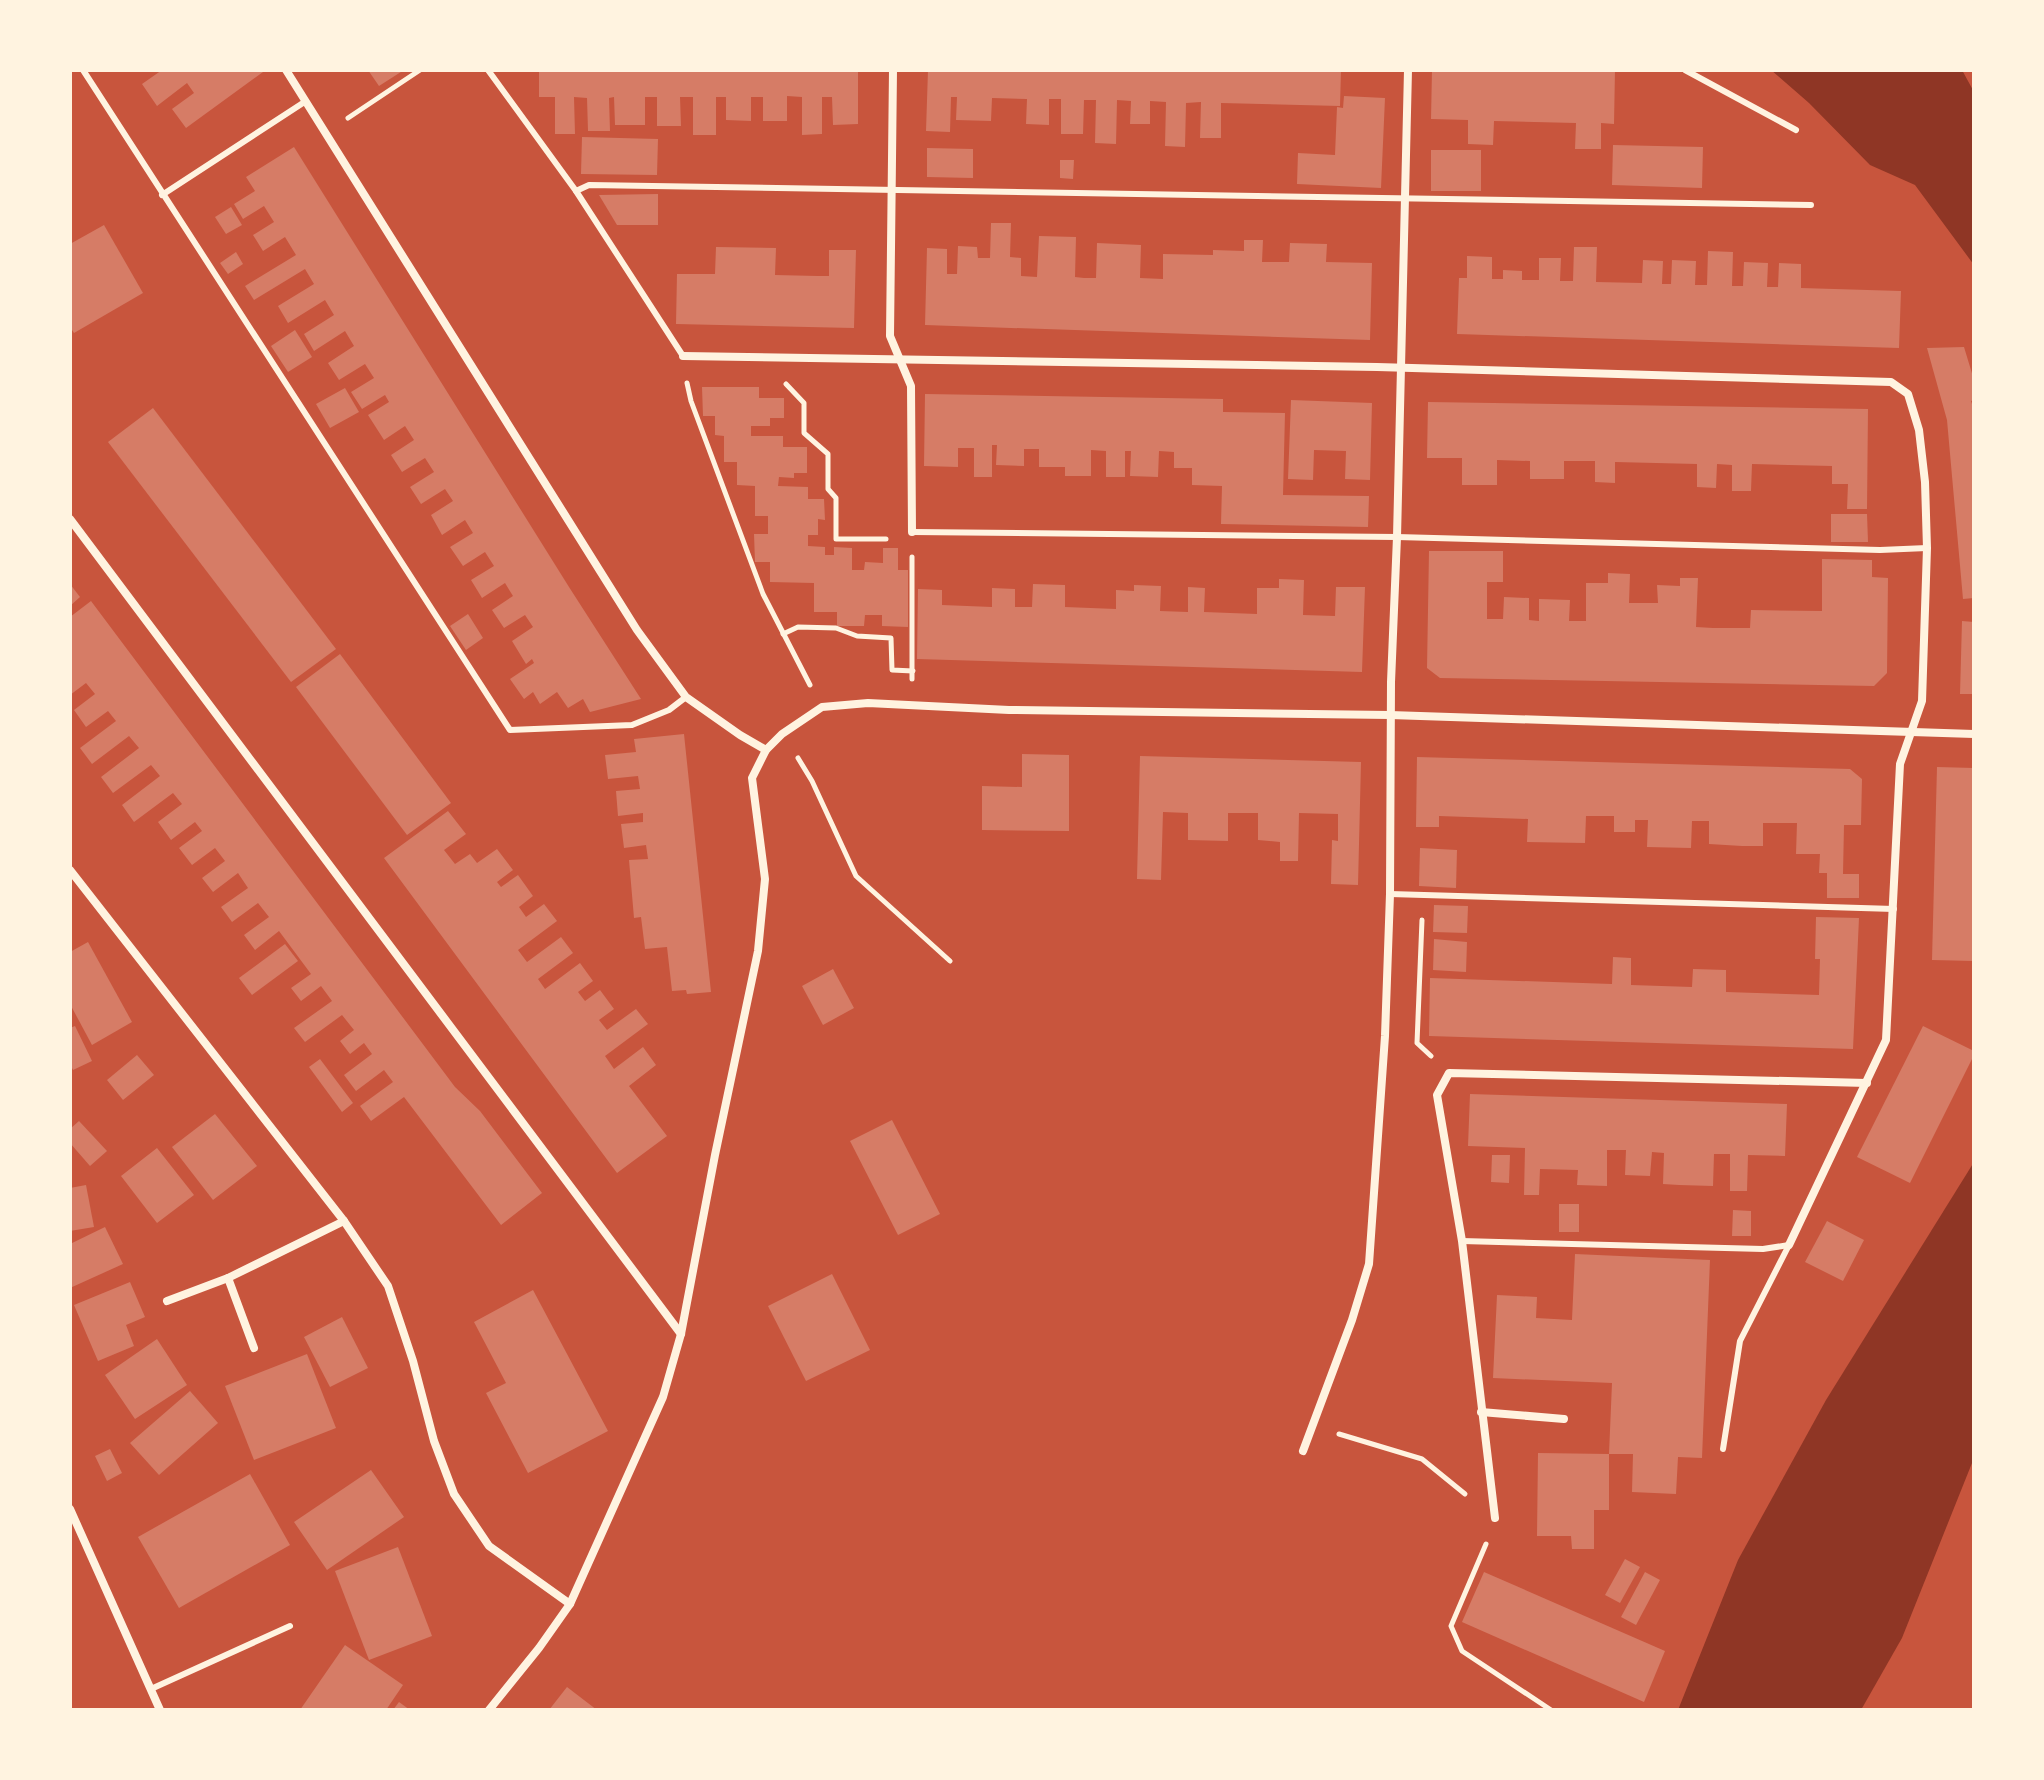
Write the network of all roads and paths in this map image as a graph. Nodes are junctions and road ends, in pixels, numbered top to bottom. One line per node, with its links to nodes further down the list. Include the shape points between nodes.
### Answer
1 (83, 70): 13 (lane)
2 (286, 70): 8 (street)
3 (420, 70): 10 (path)
4 (488, 70): 12 (lane)
5 (893, 70): 11 (street)
6 (1408, 70): 14 (street)
7 (1685, 70): 9 (lane)
8 (306, 101): 10 (street); 13 (lane)
9 (1796, 130)
10 (326, 134): 26 (street, via 637,630)
11 (891, 190): 12 (lane, via 589,185); 14 (lane); 18 (street, via 890,336)
12 (576, 191): 16 (lane)
13 (162, 195): 26 (lane, via 510,730 632,725)
14 (1404, 199): 15 (lane); 19 (street)
15 (1811, 205)
16 (683, 356): 17 (street); 24 (path, via 691,401)
17 (787, 359): 18 (street); 21 (path, via 786,384 804,403 804,433 828,454 836,539 901,539)
18 (902, 359): 19 (street); 21 (street, via 911,386)
19 (1400, 368): 22 (street); 23 (street, via 1891,382 1908,394 1919,430)
20 (70, 519): 46 (street)
21 (912, 532): 22 (lane); 25 (path)
22 (1397, 537): 23 (lane); 29 (street)
23 (1927, 548): 30 (street, via 1922,701)
24 (783, 634): 25 (path, via 798,627 836,628 857,636 891,638 892,670); 28 (path)
25 (913, 671): 27 (path)
26 (686, 697): 33 (street)
27 (910, 704): 28 (street); 29 (street)
28 (822, 707): 31 (street)
29 (1390, 715): 30 (street); 35 (street)
30 (1913, 732): 32 (street); 37 (street, via 1900,764)
31 (782, 734): 33 (street); 38 (path, via 812,781 856,876)
32 (1974, 734)
33 (766, 750): 46 (street, via 752,778 765,879 758,951)
34 (70, 870): 41 (street)
35 (1390, 894): 36 (lane); 50 (street, via 1369,1264)
36 (1423, 896): 37 (lane); 39 (path, via 1417,1043)
37 (1894, 909): 40 (street, via 1886,1040)
38 (950, 961)
39 (1449, 1073): 40 (street); 42 (street, via 1437,1095)
40 (1867, 1083): 43 (street)
41 (344, 1221): 44 (street); 55 (street, via 388,1286 454,1494 489,1546)
42 (1462, 1241): 43 (lane, via 1763,1249); 48 (street)
43 (1789, 1245): 51 (lane, via 1740,1341)
44 (228, 1278): 45 (street); 47 (street)
45 (167, 1301)
46 (681, 1334): 55 (street, via 663,1397)
47 (254, 1348)
48 (1481, 1412): 49 (street); 54 (street)
49 (1564, 1419)
50 (1312, 1426): 52 (street); 54 (path, via 1422,1459)
51 (1723, 1449)
52 (1303, 1451)
53 (70, 1509): 57 (street)
54 (1495, 1518): 60 (path, via 1451,1626 1462,1651)
55 (570, 1604): 59 (street)
56 (290, 1626): 57 (lane)
57 (151, 1689): 58 (street)
58 (160, 1710)
59 (489, 1710)
60 (1551, 1710)

